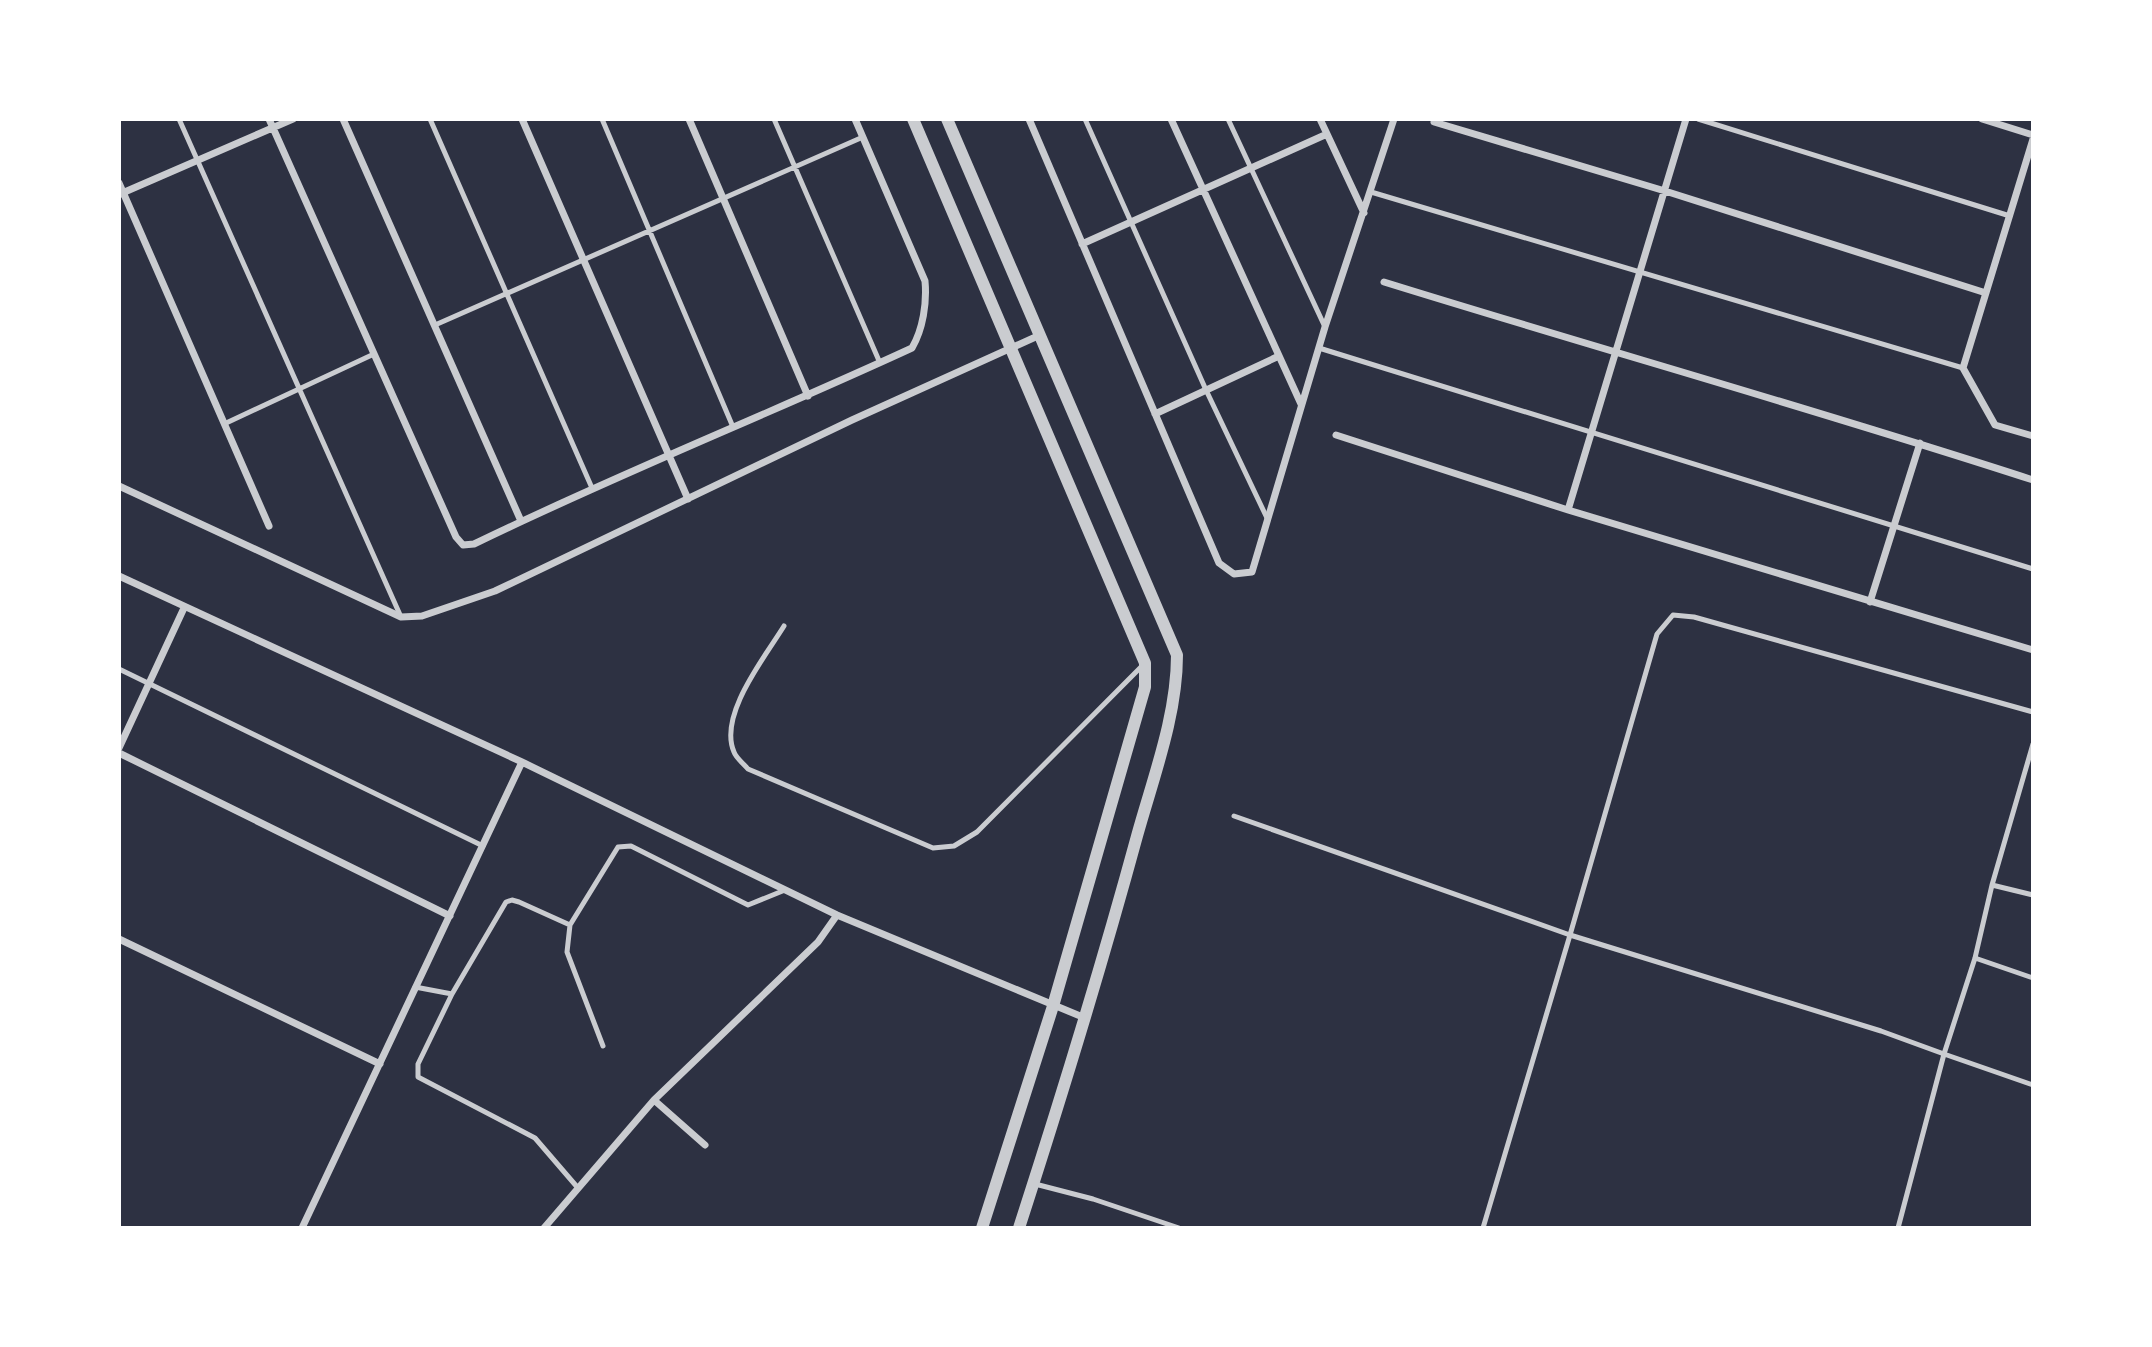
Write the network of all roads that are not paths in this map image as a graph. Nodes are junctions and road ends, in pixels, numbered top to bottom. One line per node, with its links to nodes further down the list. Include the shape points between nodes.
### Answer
1 (179, 119): 27 (lane)
2 (269, 119): 23 (street)
3 (293, 119): 23 (street)
4 (343, 119): 46 (street)
5 (430, 119): 44 (lane)
6 (522, 119): 41 (street)
7 (602, 119): 39 (lane)
8 (689, 119): 35 (street)
9 (774, 119): 28 (lane)
10 (855, 119): 25 (street)
11 (912, 119): 49 (street)
12 (947, 119): 48 (street)
13 (1029, 119): 40 (street)
14 (1085, 119): 38 (lane)
15 (1171, 119): 31 (street)
16 (1228, 119): 29 (lane)
17 (1320, 119): 24 (street)
18 (1394, 119): 33 (street)
19 (1686, 119): 32 (street)
20 (1698, 119): 37 (lane)
21 (1982, 119): 26 (street)
22 (1434, 122): 32 (street)
23 (272, 128): 27 (street); 51 (street)
24 (1327, 134): 29 (street); 36 (street)
25 (863, 137): 28 (lane); 54 (street, via 926,281 927,294 919,336 912,348)
26 (2033, 137): 37 (street)
27 (198, 160): 34 (street); 56 (lane)
28 (795, 167): 35 (lane); 54 (lane)
29 (1250, 169): 31 (street); 47 (lane)
30 (119, 183): 34 (street)
31 (1203, 190): 38 (street); 53 (street)
32 (1665, 191): 42 (street); 45 (street)
33 (1371, 192): 36 (street); 42 (lane)
34 (121, 194): 61 (street)
35 (723, 198): 39 (lane); 58 (street)
36 (1364, 214): 47 (street)
37 (2010, 216): 45 (street)
38 (1130, 223): 40 (street); 57 (lane)
39 (649, 231): 41 (lane); 62 (lane)
40 (1082, 244): 60 (street)
41 (584, 260): 44 (lane); 67 (street)
42 (1640, 272): 52 (street); 55 (lane)
43 (1384, 282): 52 (street)
44 (508, 293): 46 (lane); 70 (lane)
45 (1986, 293): 55 (street)
46 (435, 325): 74 (street)
47 (1325, 327): 50 (street)
48 (1041, 334): 49 (street); 106 (street, via 1177,655 1166,730)
49 (1010, 348): 71 (street); 84 (street)
50 (1319, 348): 59 (street); 63 (lane)
51 (374, 354): 56 (lane); 74 (street, via 463,545)
52 (1615, 354): 63 (street); 66 (street)
53 (1279, 356): 57 (street); 59 (street)
54 (880, 363): 58 (street)
55 (1963, 368): 65 (street, via 1995,425)
56 (299, 389): 61 (lane); 81 (lane)
57 (1206, 390): 60 (street); 73 (lane)
58 (808, 396): 62 (street)
59 (1301, 404): 73 (street)
60 (1155, 414): 73 (street, via 1219,563 1234,574 1252,572)
61 (225, 424): 75 (street)
62 (733, 427): 67 (street)
63 (1592, 432): 72 (street); 76 (lane)
64 (1336, 435): 72 (street)
65 (2033, 436)
66 (1920, 443): 68 (street); 76 (street)
67 (668, 454): 70 (street); 71 (street)
68 (2033, 480)
69 (119, 486): 81 (street)
70 (592, 488): 74 (street)
71 (688, 499): 81 (street, via 495,591 422,616)
72 (1569, 510): 79 (street)
73 (1267, 518)
74 (521, 521)
75 (270, 526)
76 (1894, 526): 77 (lane); 79 (street)
77 (2033, 569)
78 (119, 576): 80 (street)
79 (1870, 602): 83 (street)
80 (184, 608): 86 (street); 90 (street)
81 (401, 617)
82 (784, 626): 84 (lane, via 734,708 734,752 748,769 933,848 954,846 977,832)
83 (2033, 650)
84 (1145, 663): 105 (street, via 1145,688)
85 (119, 669): 86 (lane)
86 (150, 684): 89 (street); 92 (lane)
87 (2033, 712): 99 (lane, via 1695,617 1673,615 1657,634)
88 (2033, 744): 93 (lane)
89 (119, 750): 97 (street)
90 (523, 762): 92 (street); 94 (street)
91 (1234, 816): 99 (lane)
92 (483, 846): 97 (street)
93 (1992, 885): 95 (lane); 101 (lane)
94 (785, 890): 96 (street); 98 (lane, via 748,905 624,845 613,852)
95 (2033, 895)
96 (837, 915): 105 (street); 111 (street, via 818,942)
97 (450, 916): 103 (street)
98 (570, 925): 104 (lane, via 519,902 506,902); 107 (lane, via 567,952)
99 (1570, 935): 108 (lane); 120 (lane)
100 (119, 939): 109 (street)
101 (1975, 958): 102 (lane); 108 (lane)
102 (2033, 978)
103 (415, 987): 104 (lane); 109 (street)
104 (452, 994): 114 (lane, via 418,1064 418,1077 535,1138)
105 (1053, 1006): 106 (street); 117 (street)
106 (1085, 1018): 113 (street)
107 (603, 1046)
108 (1944, 1054): 110 (lane); 121 (lane)
109 (380, 1064): 115 (street)
110 (2033, 1085)
111 (653, 1100): 112 (street); 114 (street)
112 (705, 1145)
113 (1034, 1183): 118 (street); 119 (lane)
114 (578, 1188): 116 (street)
115 (302, 1228)
116 (544, 1228)
117 (982, 1228)
118 (1019, 1228)
119 (1180, 1228)
120 (1483, 1228)
121 (1898, 1228)

